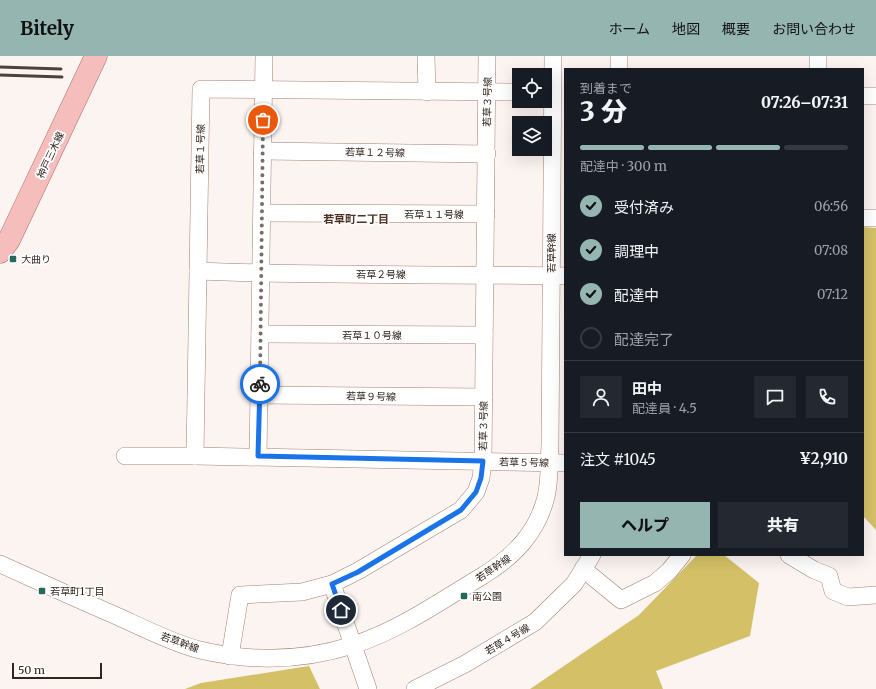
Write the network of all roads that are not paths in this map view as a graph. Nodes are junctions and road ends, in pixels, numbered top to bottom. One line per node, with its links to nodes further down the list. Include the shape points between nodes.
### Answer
1 (96, 56): 23 (main road, 神戸三木線, via 9,240)
2 (264, 56): 10 (street)
3 (426, 56): 11 (street)
4 (487, 56): 12 (street, 若草３号線)
5 (553, 56): 14 (street, 若草幹線)
6 (619, 56): 8 (street)
7 (818, 56): 9 (street)
8 (619, 68)
9 (818, 68)
10 (263, 90): 11 (street, 若草１号線); 17 (street); 24 (street, 若草１号線, via 201,89)
11 (427, 92): 12 (street, 若草１号線)
12 (488, 92): 13 (street, 若草１号線); 18 (street, 若草３号線)
13 (512, 92)
14 (554, 93): 27 (street, 若草幹線)
15 (864, 96): 16 (street)
16 (876, 96)
17 (262, 151): 18 (street, 若草１２号線); 19 (street)
18 (487, 154): 20 (street, 若草３号線)
19 (262, 213): 20 (street, 若草１１号線); 25 (street)
20 (486, 214): 26 (street, 若草３号線)
21 (864, 218): 22 (street)
22 (876, 218)
23 (0, 252)
24 (198, 271): 25 (street, 若草２号線); 33 (street, 若草１号線)
25 (261, 274): 26 (street, 若草２号線); 28 (street)
26 (485, 274): 27 (street, 若草２号線); 29 (street, 若草３号線)
27 (558, 276): 36 (street, 若草幹線)
28 (260, 334): 29 (street, 若草１０号線); 30 (street)
29 (484, 335): 31 (street, 若草３号線)
30 (259, 394): 31 (street, 若草９号線); 34 (street)
31 (484, 397): 35 (street, 若草３号線)
32 (125, 456): 33 (street)
33 (195, 456): 34 (street, 若草５号線)
34 (258, 456): 35 (street, 若草５号線)
35 (483, 461): 36 (street, 若草５号線); 42 (street, 若草３号線, via 476,492 461,510 358,572)
36 (557, 462): 44 (street, 若草幹線, via 537,521 513,554 494,569 406,621)
37 (591, 556): 41 (street, 若草４号線)
38 (681, 556): 41 (street, via 655,583 621,600)
39 (791, 556): 43 (street, via 829,576 833,591 848,597)
40 (0, 564): 45 (street, 若草幹線, via 132,624 187,646)
41 (583, 569): 47 (street, 若草４号線, via 574,584 535,622 465,664)
42 (332, 584): 44 (street); 45 (street, 若草３号線, via 302,592 240,595)
43 (876, 595)
44 (353, 645): 45 (street, 若草幹線, via 321,654 286,658); 46 (street)
45 (230, 656)
46 (368, 689)
47 (415, 689)

